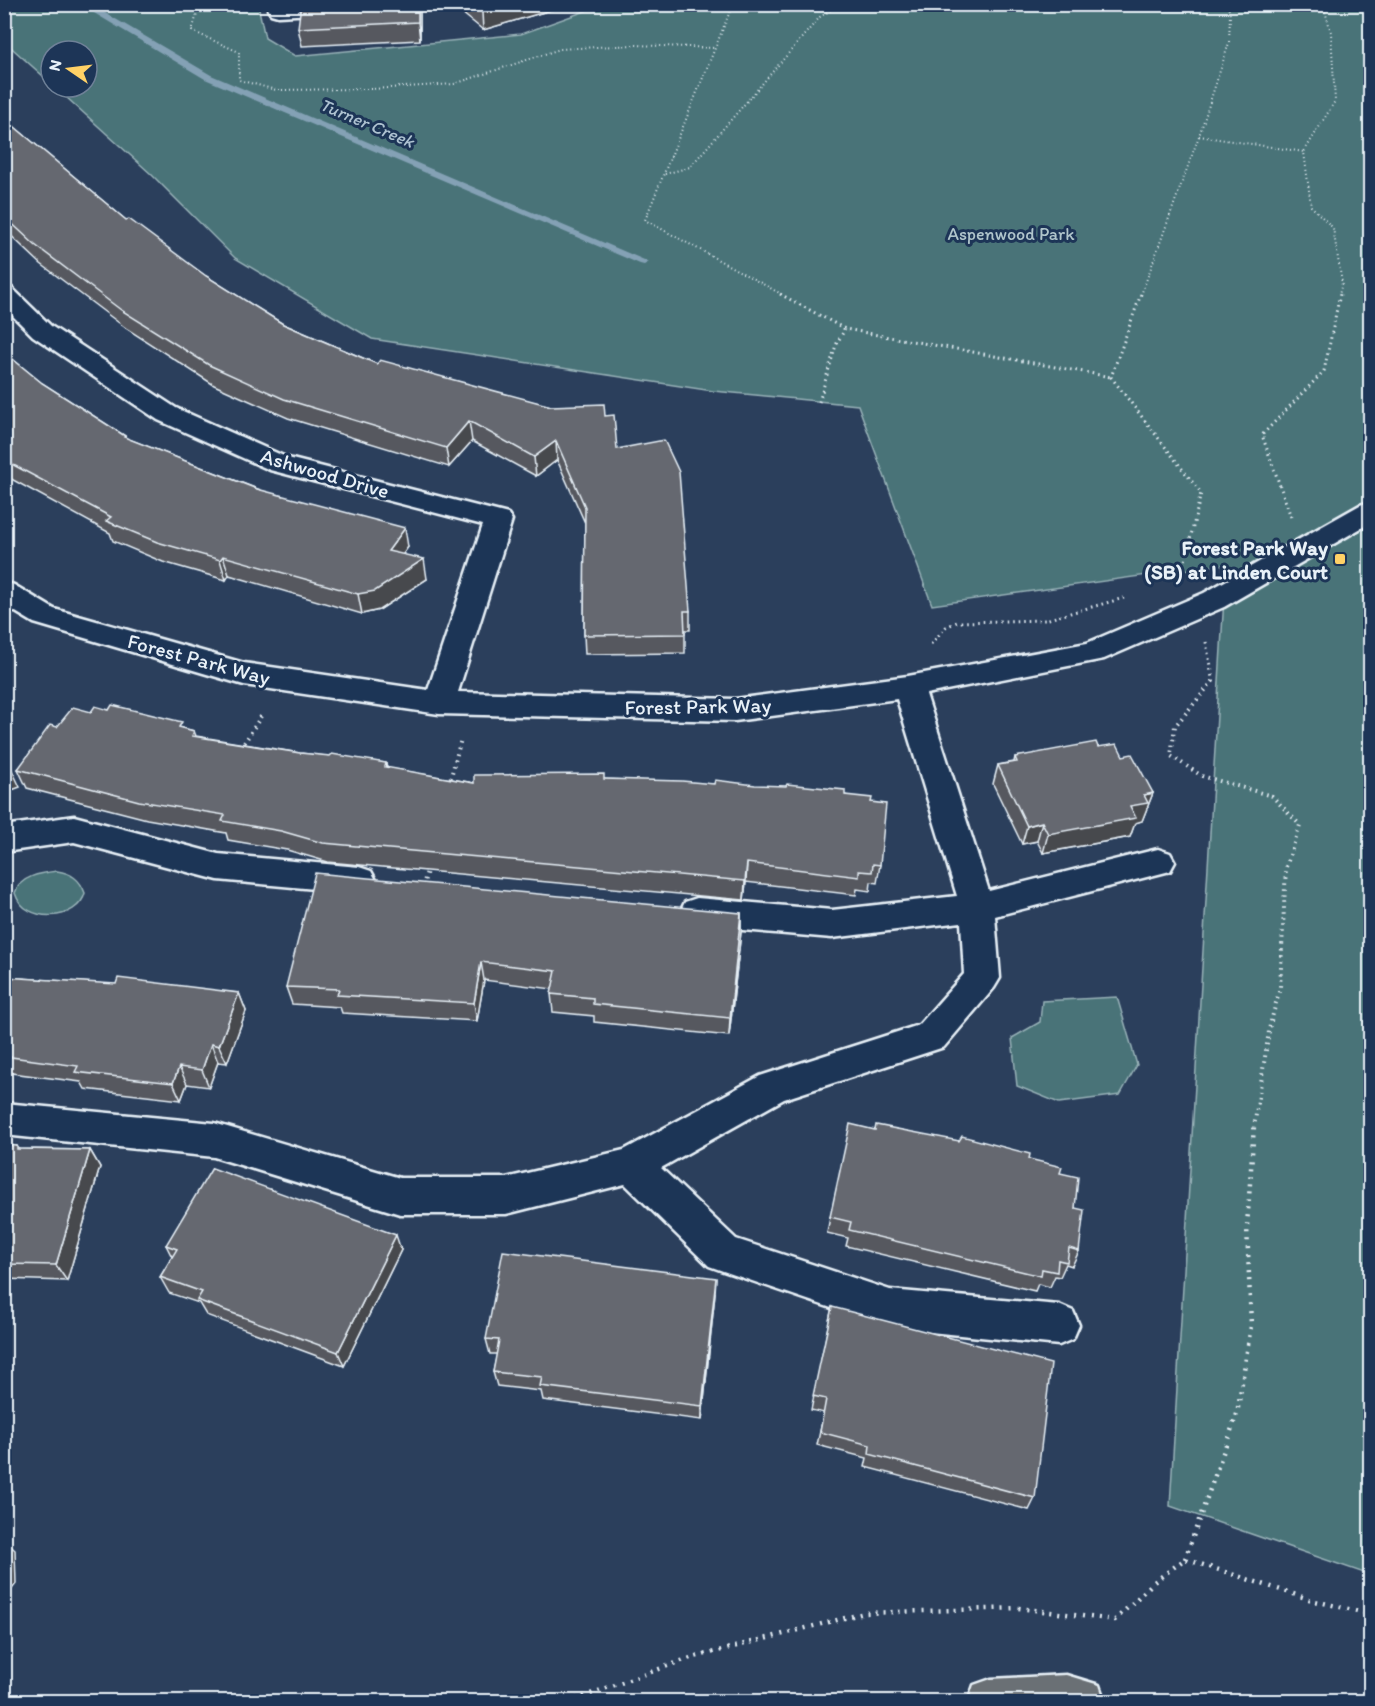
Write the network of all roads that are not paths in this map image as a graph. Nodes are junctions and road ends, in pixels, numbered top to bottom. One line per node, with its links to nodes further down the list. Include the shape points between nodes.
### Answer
1 (385, 4): 2 (street)
2 (278, 10)
3 (4, 293): 7 (street, Ashwood Drive, via 42,331 167,414 279,464 498,520)
4 (1371, 511): 6 (street, Forest Park Way, via 1214,600 1093,652)
5 (4, 592): 7 (street, Forest Park Way, via 44,616 244,674)
6 (908, 687): 7 (street, Forest Park Way, via 735,710); 11 (street)
7 (439, 703)
8 (4, 839): 10 (street, via 74,829 218,867)
9 (1158, 862): 11 (street)
10 (425, 875)
11 (977, 907): 12 (street, via 832,924); 14 (street, via 982,978 931,1036 772,1087)
12 (668, 909)
13 (4, 1119): 14 (street, via 214,1140 400,1196 506,1196)
14 (632, 1165): 15 (street, via 723,1252 890,1309)
15 (1059, 1325)
16 (991, 1701): 17 (main road)
17 (1082, 1701)

